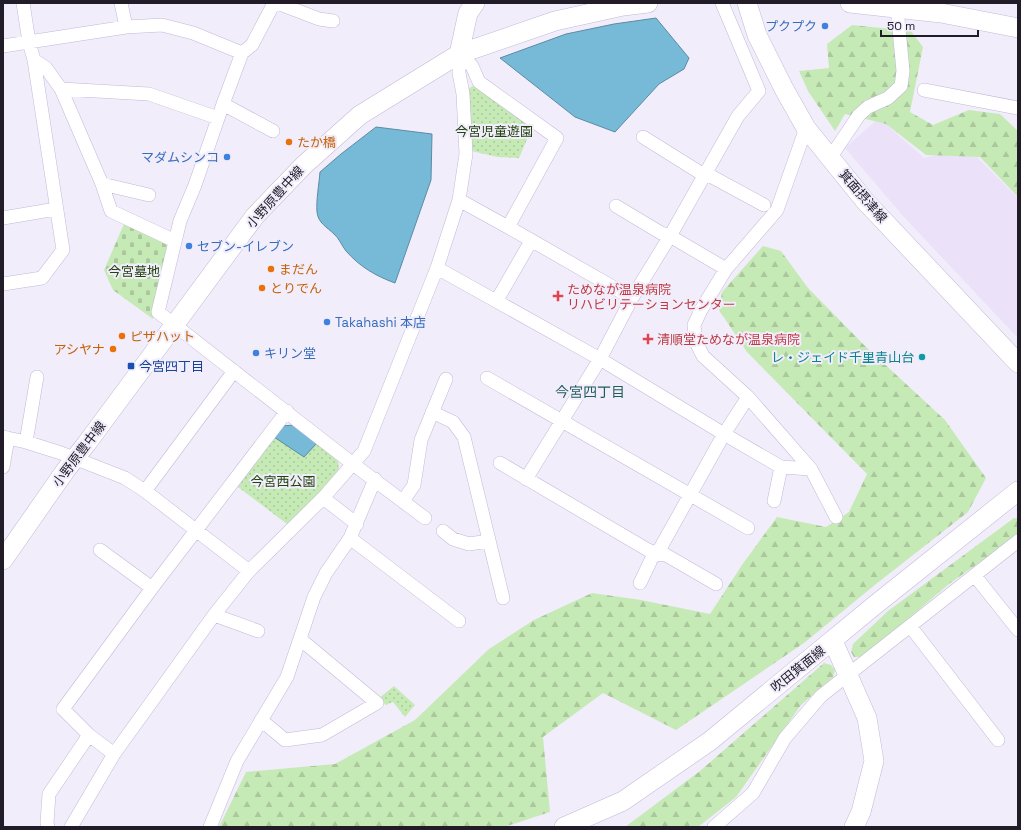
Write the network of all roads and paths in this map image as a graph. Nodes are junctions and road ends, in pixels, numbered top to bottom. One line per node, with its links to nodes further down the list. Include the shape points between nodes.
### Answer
1 (23, 3): 15 (street)
2 (121, 3): 13 (street)
3 (274, 3): 17 (street, via 252,45)
4 (278, 3): 12 (street, via 318,20)
5 (475, 3): 18 (street, via 468,13)
6 (648, 3): 18 (street, 小野原豊中線, via 555,21)
7 (722, 3): 29 (street, via 759,92 738,116)
8 (747, 3): 25 (street, 箕面摂津線, via 757,35)
9 (850, 3): 10 (street)
10 (898, 8): 11 (street); 28 (street, via 903,71 901,86 888,98 868,107 859,115)
11 (942, 8): 14 (street)
12 (333, 21)
13 (126, 27): 15 (street); 17 (street, via 162,25 193,33)
14 (1018, 28)
15 (29, 42): 16 (street); 19 (street)
16 (3, 46)
17 (242, 52): 22 (street)
18 (459, 54): 32 (street, via 466,154); 37 (street, via 472,66 479,82 557,138); 46 (street, 小野原豊中線, via 360,115 304,165 255,216)
19 (34, 60): 20 (street, via 46,68); 35 (street)
20 (62, 89): 24 (street, via 149,94); 30 (street)
21 (924, 90): 23 (street)
22 (223, 104): 24 (street); 26 (street)
23 (1018, 108)
24 (218, 118): 39 (street)
25 (806, 128): 28 (street, 箕面摂津線); 42 (street, via 777,210)
26 (273, 131)
27 (643, 137): 29 (street, via 699,172)
28 (830, 158): 48 (street, 箕面摂津線, via 865,201)
29 (705, 173): 33 (street); 38 (street)
30 (102, 184): 31 (street); 39 (street, via 111,211)
31 (149, 195)
32 (459, 200): 37 (street); 41 (street)
33 (764, 205)
34 (616, 206): 38 (street, via 661,234)
35 (56, 209): 36 (street); 43 (street, via 63,250 42,278)
36 (3, 218)
37 (508, 227): 40 (street)
38 (670, 236): 42 (street); 44 (street)
39 (175, 241): 46 (street, via 158,312)
40 (531, 241): 44 (street); 45 (street)
41 (437, 268): 45 (street); 62 (street, via 364,451)
42 (726, 269): 53 (street, via 694,325 696,342 703,356)
43 (3, 284)
44 (632, 298): 47 (street)
45 (497, 300): 47 (street)
46 (174, 325): 49 (street); 60 (street, 小野原豊中線)
47 (600, 359): 56 (street); 57 (street)
48 (1018, 363)
49 (234, 371): 54 (street); 68 (street)
50 (37, 377): 59 (street)
51 (487, 378): 56 (street)
52 (446, 379): 55 (street)
53 (748, 397): 57 (street); 65 (street)
54 (287, 411): 62 (street); 78 (street)
55 (432, 412): 72 (street, via 421,440 414,485); 81 (street, via 453,422 464,437)
56 (561, 421): 67 (street); 69 (street)
57 (724, 434): 63 (street); 69 (street)
58 (6, 438): 59 (street); 64 (street)
59 (26, 442): 60 (street)
60 (76, 458): 68 (street, via 125,478); 85 (street, 小野原豊中線)
61 (500, 463): 67 (street)
62 (353, 464): 66 (street); 71 (street)
63 (781, 467): 65 (street); 73 (street)
64 (3, 468)
65 (811, 468): 74 (street)
66 (375, 479): 72 (street); 76 (street)
67 (526, 479): 84 (street)
68 (145, 491): 78 (street)
69 (690, 494): 77 (street); 84 (street)
70 (1017, 494): 98 (street, 吹田箕面線)
71 (323, 498): 76 (street); 86 (street)
72 (403, 501): 75 (street)
73 (774, 502)
74 (836, 517)
75 (425, 518)
76 (357, 524): 80 (street)
77 (748, 528)
78 (197, 531): 86 (street); 90 (street)
79 (443, 531): 81 (street, via 453,539 469,544)
80 (350, 538): 93 (street); 97 (street, via 326,573 314,597)
81 (489, 541): 91 (street)
82 (1018, 541): 87 (street)
83 (100, 550): 90 (street)
84 (657, 554): 88 (street, via 652,558); 89 (street, via 666,555)
85 (3, 560)
86 (249, 571): 92 (street)
87 (975, 576): 94 (street); 95 (street)
88 (640, 583)
89 (716, 584)
90 (152, 588): 101 (street, via 63,709)
91 (503, 598)
92 (214, 615): 96 (street); 103 (street)
93 (459, 621)
94 (910, 626): 99 (street); 102 (street)
95 (1018, 630)
96 (258, 631)
97 (300, 639): 100 (street, via 287,677); 100 (street, via 378,703 322,735 285,740)
98 (833, 641): 99 (street); 107 (street, 吹田箕面線, via 710,741 623,801)
99 (849, 675): 108 (street, via 821,696 785,738 753,793); 109 (street, via 867,718 874,761 861,812)
100 (261, 720): 106 (street, via 237,761)
101 (89, 735): 103 (street); 104 (street, via 49,794)
102 (998, 740)
103 (114, 754): 105 (street)
104 (48, 827)
105 (71, 827)
106 (210, 827)
107 (564, 827)
108 (714, 827)
109 (854, 827)

